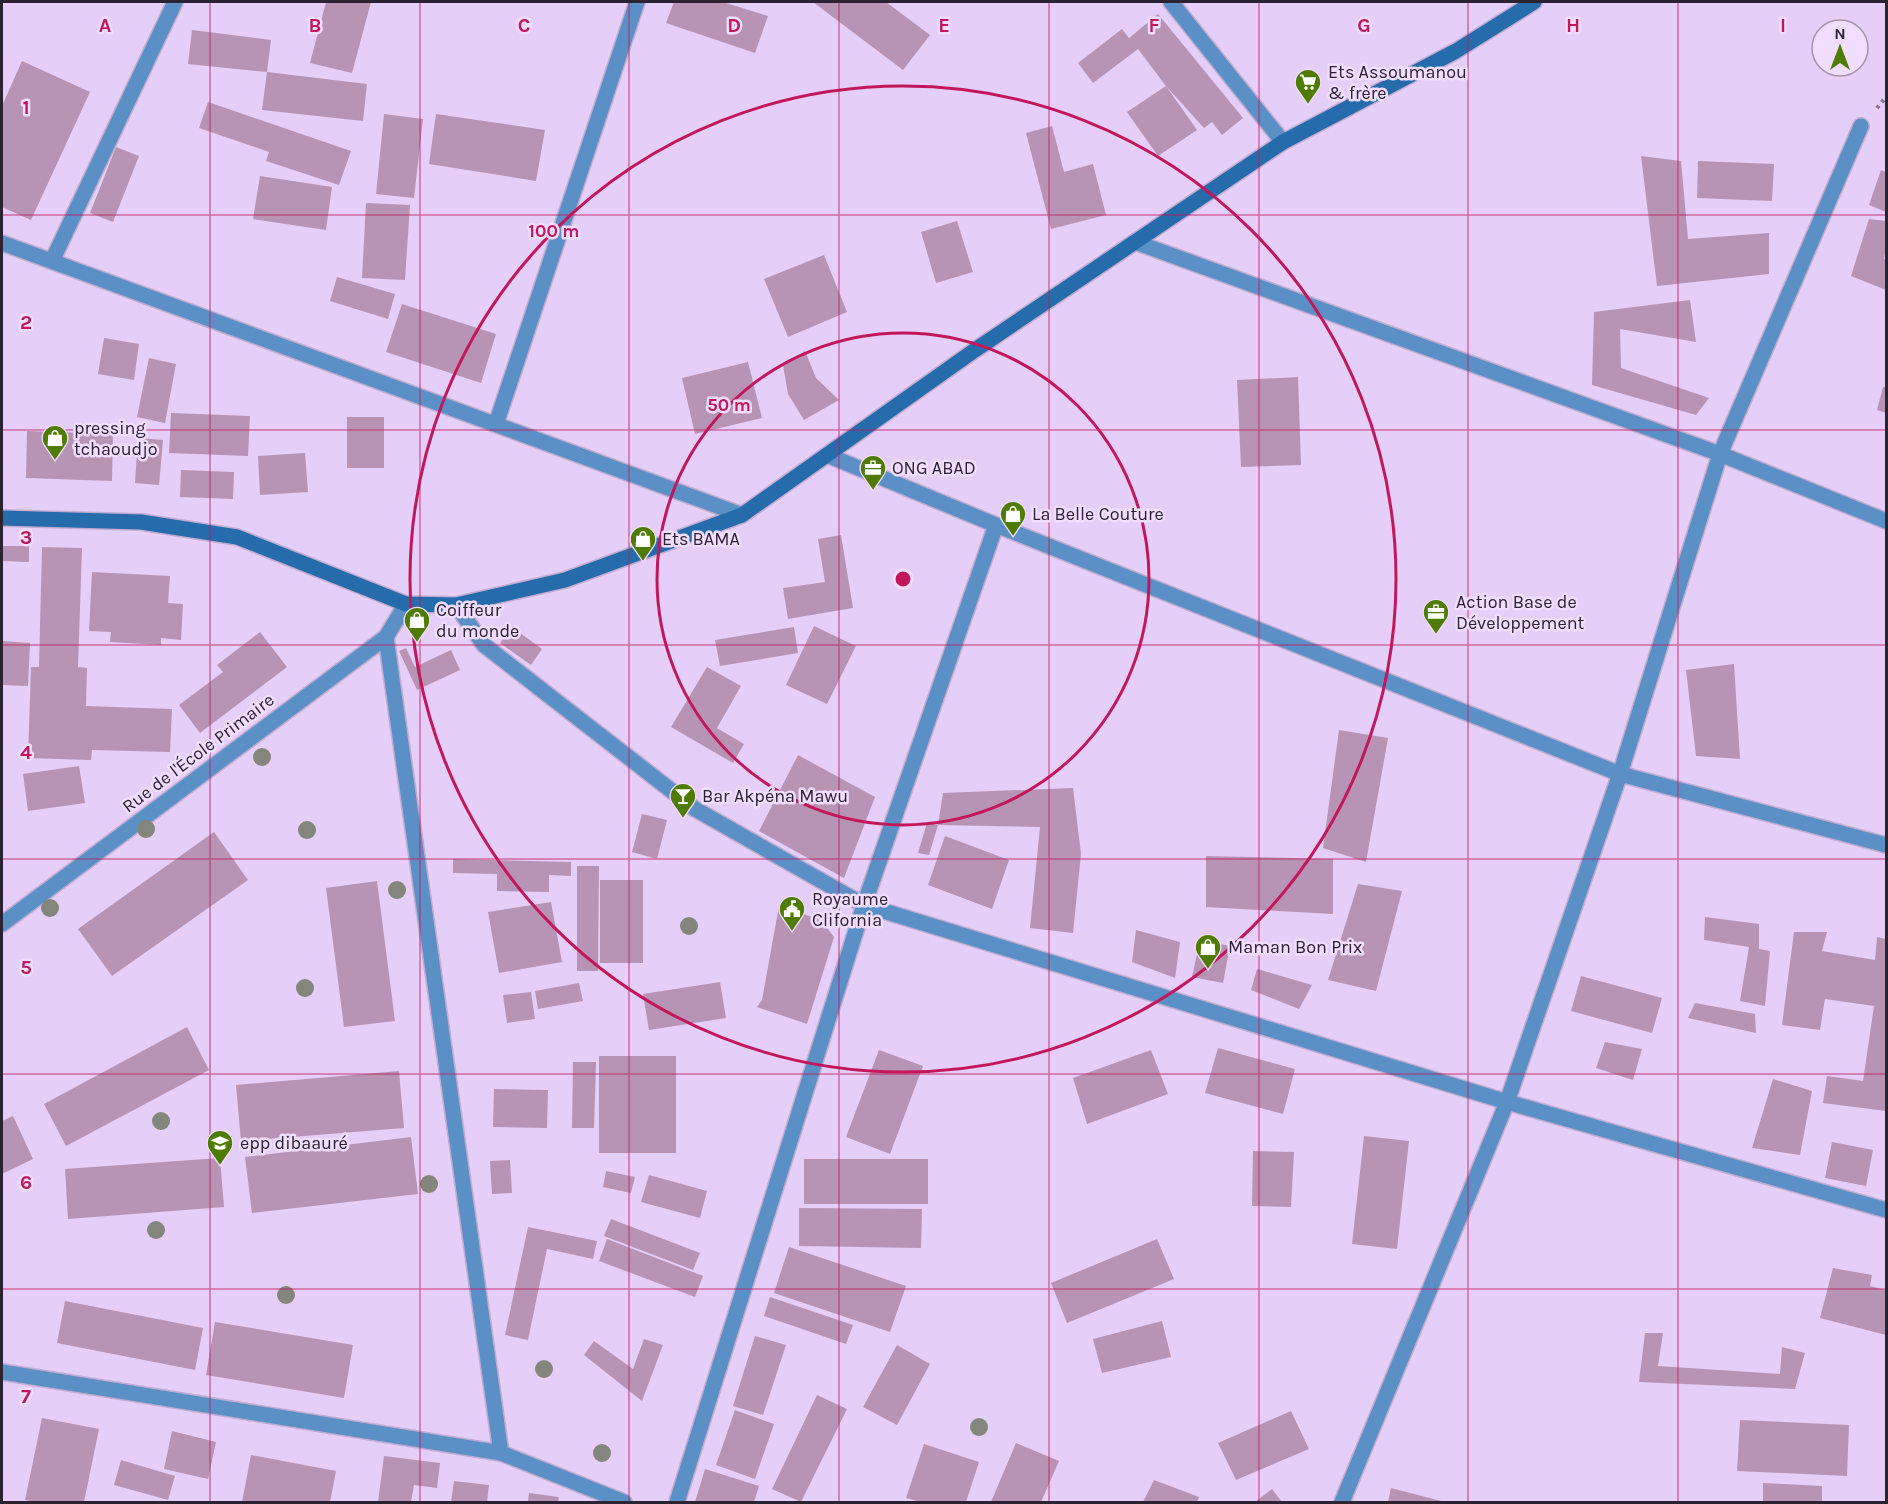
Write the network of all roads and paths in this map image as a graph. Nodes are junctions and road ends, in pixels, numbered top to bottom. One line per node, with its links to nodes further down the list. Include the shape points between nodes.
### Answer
1 (175, 2): 9 (street)
2 (637, 2): 10 (street)
3 (1171, 2): 6 (street)
4 (1534, 2): 6 (main road, via 1456,51)
5 (1861, 126): 11 (street)
6 (1284, 142): 7 (main road)
7 (1135, 242): 11 (street); 12 (main road)
8 (2, 243): 9 (street)
9 (52, 261): 10 (street)
10 (496, 424): 13 (street)
11 (1720, 454): 15 (street); 20 (street)
12 (827, 455): 13 (main road); 16 (street)
13 (742, 515): 18 (main road, via 565,580)
14 (2, 518): 17 (main road, via 141,522 237,537)
15 (1887, 520)
16 (996, 525): 20 (street); 22 (street)
17 (406, 604): 18 (main road); 19 (street, Rue de l'École Primaire)
18 (456, 605): 22 (street, via 484,645 695,810)
19 (386, 637): 23 (street, Rue de l'École Primaire); 27 (street)
20 (1620, 774): 21 (street); 24 (street)
21 (1887, 845)
22 (864, 905): 24 (street); 29 (street)
23 (2, 924)
24 (1507, 1102): 25 (street); 30 (street)
25 (1887, 1210)
26 (2, 1372): 27 (street)
27 (501, 1454): 28 (street)
28 (624, 1503)
29 (677, 1503)
30 (1342, 1503)

